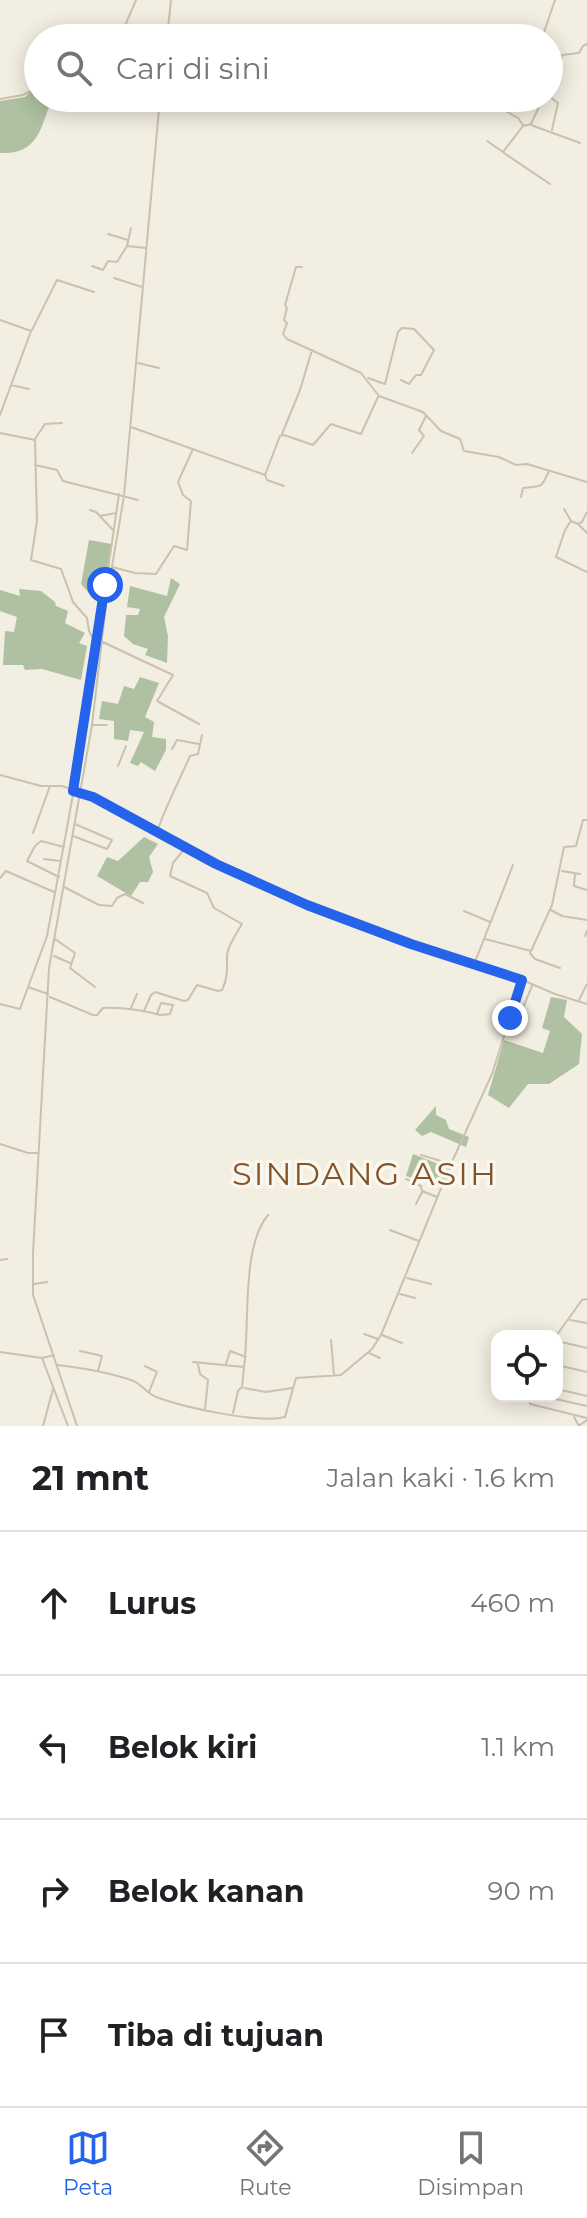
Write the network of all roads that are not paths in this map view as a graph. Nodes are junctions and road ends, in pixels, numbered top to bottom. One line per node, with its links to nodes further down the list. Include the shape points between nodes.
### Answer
1 (136, 0): 4 (street)
2 (171, 0): 5 (street)
3 (555, 0): 6 (street)
4 (126, 24)
5 (168, 24)
6 (547, 24)
7 (587, 44): 8 (street, via 576,55)
8 (563, 55)
9 (24, 94): 10 (street)
10 (0, 99)
11 (159, 112): 26 (street)
12 (508, 112): 16 (street)
13 (536, 112): 15 (street)
14 (556, 112): 17 (street)
15 (530, 125): 16 (street); 17 (street)
16 (523, 126): 20 (street)
17 (552, 131): 19 (street)
18 (487, 141): 20 (street)
19 (580, 143)
20 (503, 152): 21 (street)
21 (550, 184)
22 (131, 228): 24 (street)
23 (108, 234): 24 (street)
24 (128, 240): 25 (street)
25 (127, 246): 26 (street); 27 (street, via 117,262 108,261 103,270)
26 (146, 248): 30 (street)
27 (92, 266)
28 (302, 267): 34 (street, via 292,275 283,334)
29 (114, 278): 30 (street)
30 (143, 287): 35 (street)
31 (94, 292): 33 (street, via 57,280)
32 (0, 320): 33 (street)
33 (31, 331): 39 (street)
34 (312, 350): 37 (street); 47 (street)
35 (137, 363): 36 (street); 45 (street)
36 (159, 368)
37 (365, 377): 38 (street, via 385,384 398,332 414,329 434,350 421,375 409,384); 41 (street)
38 (401, 380)
39 (10, 384): 40 (street); 42 (street)
40 (29, 389)
41 (379, 396): 43 (street); 47 (street, via 361,434 331,424 313,445)
42 (0, 415)
43 (427, 415): 50 (street, via 419,430 424,436); 52 (street, via 441,431 460,439 464,451)
44 (62, 423): 48 (street, via 45,424)
45 (131, 427): 49 (street); 56 (street)
46 (0, 433): 48 (street)
47 (282, 435): 53 (street)
48 (35, 440): 51 (street)
49 (192, 451): 53 (street); 69 (street, via 178,482 191,501 187,550 174,546 156,574)
50 (412, 453)
51 (34, 465): 56 (street, via 57,470 63,481); 71 (street, via 37,521 31,560 61,569 73,602)
52 (549, 470): 54 (street); 57 (street, via 540,487 523,488)
53 (265, 475): 55 (street)
54 (587, 482)
55 (284, 486)
56 (121, 494): 58 (street); 62 (street); 67 (street)
57 (521, 497)
58 (138, 500)
59 (564, 509): 64 (street)
60 (90, 510): 63 (street)
61 (587, 512): 65 (street)
62 (116, 513): 63 (street); 66 (street)
63 (99, 516): 66 (street)
64 (571, 521): 65 (street); 70 (street, via 556,557)
65 (578, 524): 68 (street)
66 (113, 530): 67 (street); 71 (street)
67 (119, 531): 69 (street)
68 (587, 533)
69 (112, 567): 72 (street)
70 (587, 572)
71 (97, 640): 72 (street); 83 (street)
72 (103, 640): 73 (street, via 173,675 157,701); 74 (street)
73 (199, 724)
74 (92, 725): 75 (street); 83 (street)
75 (107, 725)
76 (202, 735): 77 (street)
77 (200, 744): 79 (street, via 177,740); 86 (street)
78 (126, 746): 80 (street)
79 (172, 749)
80 (118, 766)
81 (0, 775): 82 (street)
82 (51, 785): 83 (street); 87 (street)
83 (76, 792): 85 (street); 86 (street); 90 (street)
84 (587, 820): 95 (street, via 576,846 564,847)
85 (74, 824): 88 (street); 88 (street, via 112,840 107,849)
86 (158, 830): 89 (street)
87 (33, 833)
88 (71, 835): 91 (street)
89 (187, 846): 113 (street, via 307,905); 127 (street, via 170,876 207,893 214,908 242,924 229,948 222,990 197,985 184,1001 155,992)
90 (64, 847): 91 (street); 93 (street); 96 (street, via 41,841 27,861)
91 (69, 848): 98 (street)
92 (44, 859): 93 (street)
93 (61, 861): 96 (street)
94 (513, 865): 105 (street)
95 (561, 871): 99 (street, via 578,874 573,885); 102 (street)
96 (59, 877): 100 (street)
97 (0, 878): 100 (street, via 6,871)
98 (62, 886): 101 (street, via 101,906 112,906 125,894); 108 (street)
99 (587, 890)
100 (55, 893): 118 (street, via 45,943)
101 (143, 903)
102 (550, 910): 104 (street); 110 (street)
103 (464, 911): 105 (street)
104 (587, 920)
105 (491, 922): 109 (street)
106 (587, 931): 107 (street)
107 (585, 936)
108 (54, 938): 111 (street); 112 (street, via 75,953)
109 (485, 939): 110 (street); 113 (street)
110 (530, 952): 114 (street)
111 (51, 955): 112 (street); 121 (street)
112 (71, 964): 119 (street)
113 (474, 964): 115 (street)
114 (560, 968)
115 (522, 980): 116 (street); 132 (street, via 492,1074)
116 (533, 984): 122 (street); 126 (street)
117 (587, 984): 122 (street)
118 (28, 987): 121 (street); 123 (street, via 20,1009)
119 (95, 987)
120 (137, 994): 125 (street)
121 (49, 995): 125 (street, via 93,1015 103,1008); 130 (street)
122 (579, 1000): 124 (street)
123 (0, 1004)
124 (587, 1004)
125 (130, 1009): 127 (street)
126 (522, 1010)
127 (144, 1011): 128 (street)
128 (157, 1014)
129 (0, 1144): 130 (street)
130 (36, 1153): 145 (street)
131 (421, 1155): 132 (street)
132 (451, 1164): 135 (street)
133 (406, 1179): 134 (street)
134 (422, 1191): 135 (street); 136 (street)
135 (438, 1197): 139 (street)
136 (416, 1204)
137 (268, 1215): 163 (street, via 249,1267)
138 (390, 1230): 139 (street)
139 (420, 1242): 142 (street)
140 (7, 1259): 141 (street)
141 (0, 1260)
142 (405, 1278): 144 (street); 146 (street)
143 (47, 1282): 145 (street)
144 (431, 1284)
145 (33, 1285): 162 (street)
146 (398, 1294): 147 (street); 153 (street)
147 (415, 1298)
148 (585, 1299): 149 (street)
149 (568, 1319): 150 (street); 151 (street)
150 (587, 1323)
151 (560, 1330)
152 (364, 1334): 154 (street)
153 (381, 1335): 154 (street); 157 (street)
154 (379, 1339): 161 (street)
155 (331, 1340): 175 (street)
156 (563, 1342): 158 (street)
157 (402, 1343)
158 (587, 1348)
159 (80, 1351): 173 (street, via 102,1356)
160 (0, 1352): 164 (street)
161 (368, 1353): 165 (street); 175 (street)
162 (53, 1355): 164 (street); 168 (street)
163 (246, 1357): 169 (street, via 230,1351); 172 (street)
164 (42, 1358): 178 (street)
165 (380, 1358)
166 (193, 1362): 167 (street)
167 (198, 1363): 169 (street); 185 (street, via 208,1380)
168 (57, 1364): 173 (street); 191 (street)
169 (226, 1365): 172 (street)
170 (145, 1366): 180 (street, via 157,1372)
171 (563, 1366): 174 (street)
172 (244, 1367): 176 (street)
173 (98, 1371): 180 (street, via 138,1383)
174 (587, 1372)
175 (334, 1377): 177 (street, via 296,1378)
176 (242, 1387): 177 (street, via 266,1392); 186 (street)
177 (293, 1387): 186 (street, via 283,1418)
178 (53, 1388): 189 (street); 190 (street)
179 (563, 1390): 181 (street)
180 (149, 1393): 185 (street)
181 (587, 1396)
182 (563, 1400): 184 (street)
183 (530, 1402): 187 (street)
184 (587, 1406)
185 (205, 1409): 186 (street)
186 (233, 1414)
187 (574, 1414): 188 (street); 192 (street)
188 (587, 1419): 192 (street)
189 (43, 1426)
190 (68, 1426)
191 (77, 1426)
192 (579, 1426)

